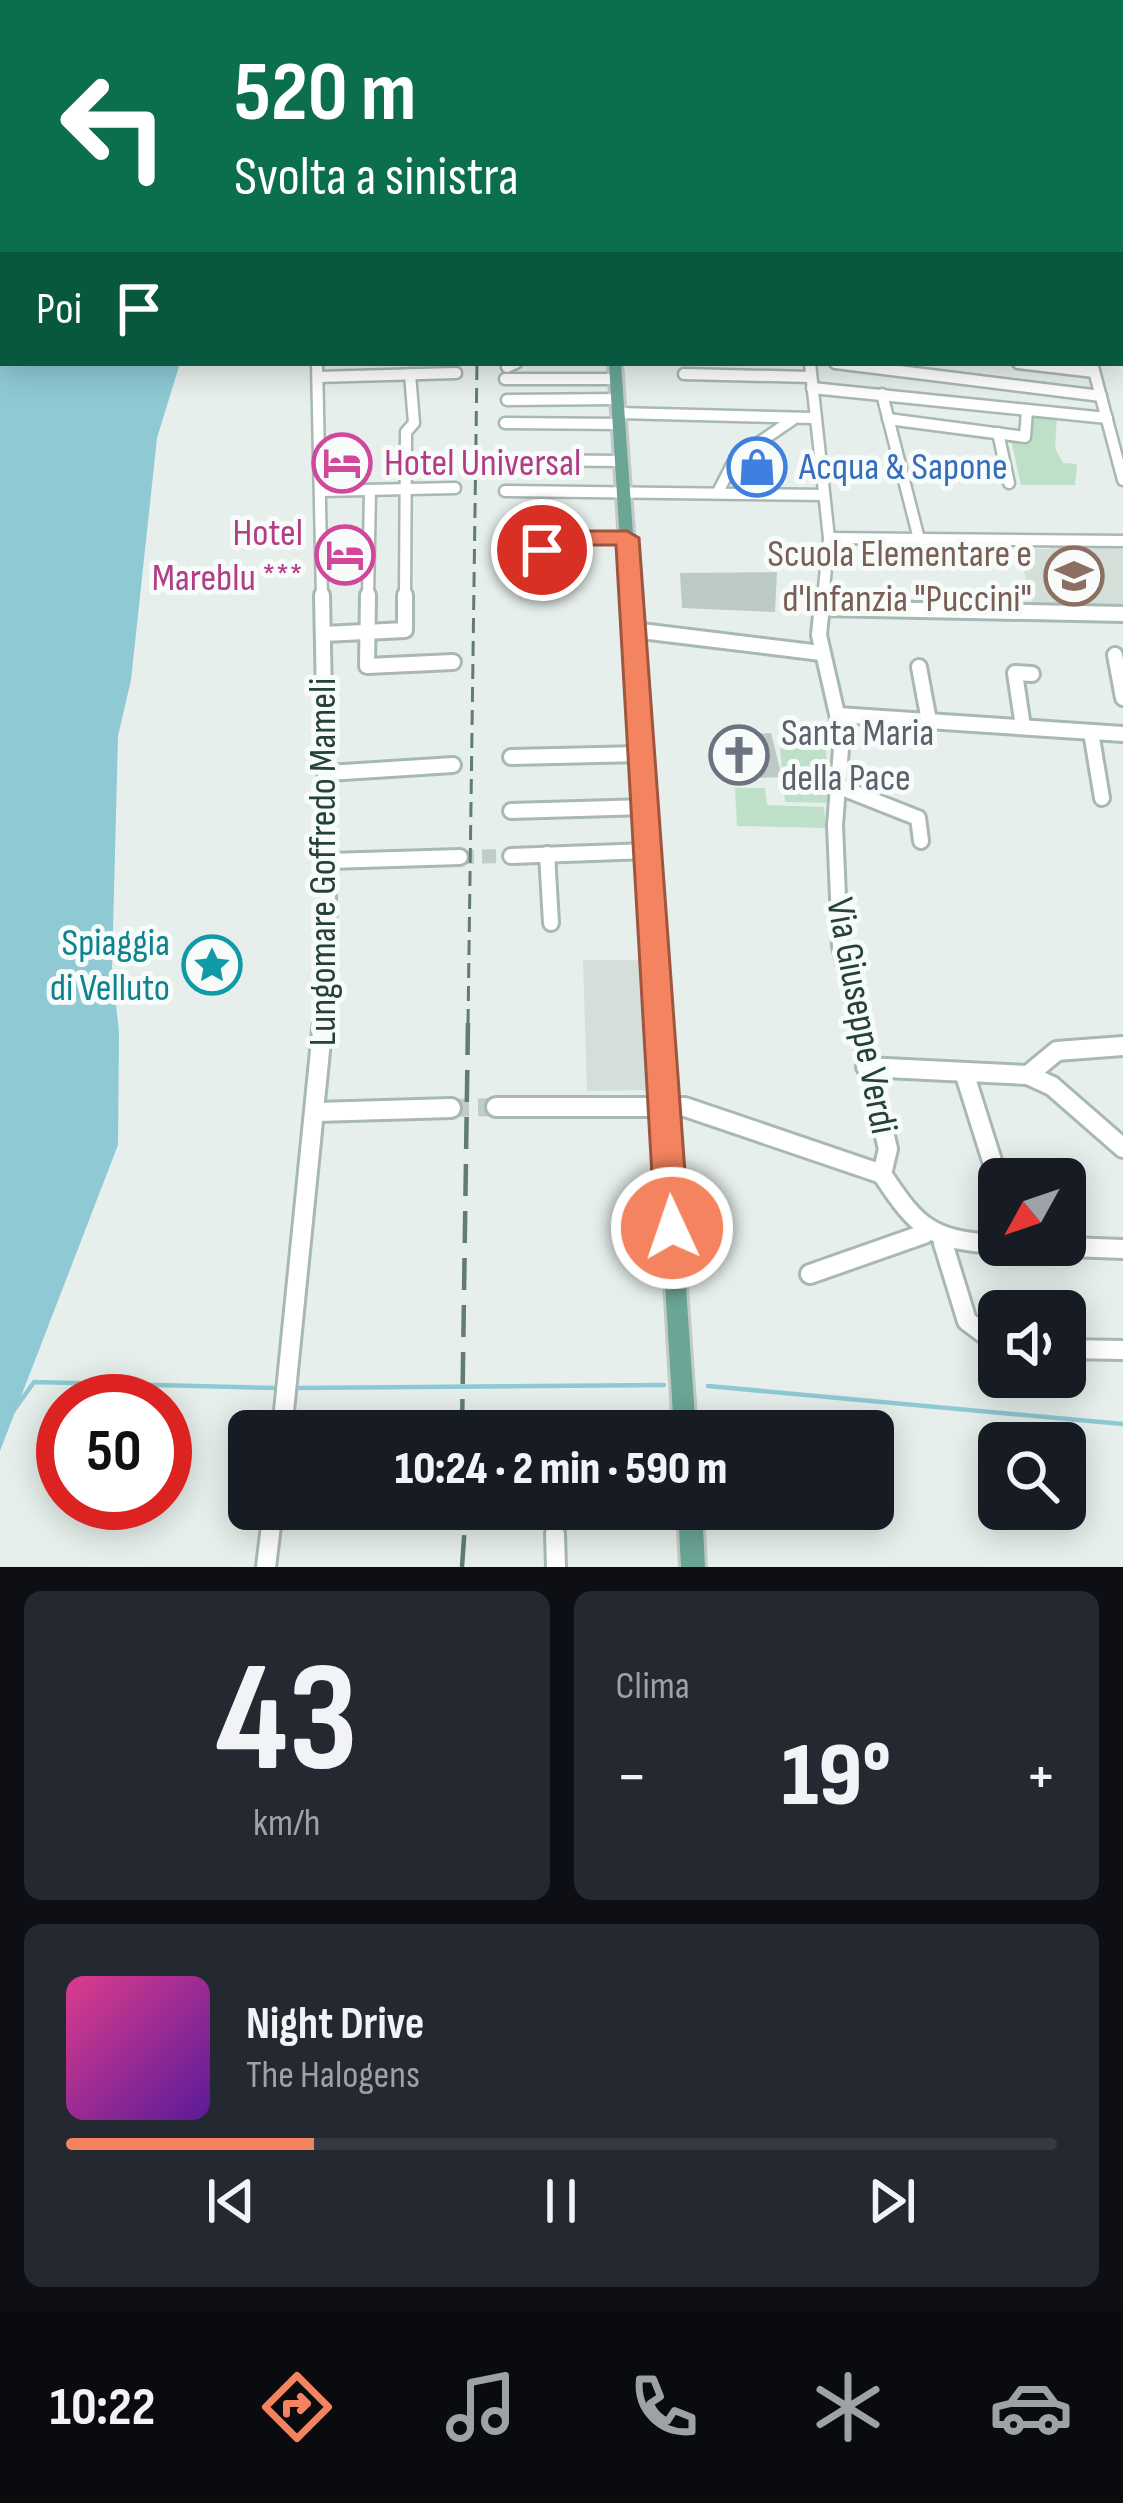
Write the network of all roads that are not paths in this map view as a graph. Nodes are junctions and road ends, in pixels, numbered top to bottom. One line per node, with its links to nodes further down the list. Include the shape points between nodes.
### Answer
1 (859, 366): 12 (street)
2 (1063, 366): 3 (street)
3 (1093, 368): 12 (street)
4 (317, 370): 7 (street); 30 (street, Lungomare Goffredo Mameli)
5 (509, 370): 6 (street)
6 (615, 371): 15 (main road)
7 (410, 374): 8 (street); 28 (street)
8 (456, 374)
9 (684, 374): 10 (street)
10 (811, 376): 11 (street); 16 (street, Via Giuseppe Verdi)
11 (882, 394): 14 (street); 18 (street)
12 (1101, 396): 17 (street)
13 (506, 400): 15 (street)
14 (1027, 410): 17 (street); 21 (street, via 1025,437)
15 (619, 412): 19 (street); 20 (street); 23 (main road)
16 (812, 418): 19 (street); 33 (street, Via Giuseppe Verdi)
17 (1107, 418): 24 (street)
18 (888, 419): 21 (street); 36 (street)
19 (792, 420): 32 (street, via 735,459)
20 (505, 423)
21 (998, 434): 25 (street)
22 (507, 460): 23 (street)
23 (622, 461): 27 (main road)
24 (1123, 480)
25 (1009, 483)
26 (455, 488): 28 (street)
27 (624, 488): 31 (street); 32 (street); 34 (main road)
28 (406, 489): 29 (street); 42 (street, via 405,630)
29 (370, 490): 30 (street); 42 (street)
30 (321, 491): 43 (street, Lungomare Goffredo Mameli)
31 (506, 491)
32 (718, 492): 33 (street)
33 (824, 495): 35 (street, Via Giuseppe Verdi)
34 (627, 538): 38 (street, via 575,538 575,550); 41 (main road)
35 (829, 538): 36 (street); 39 (street, Via Giuseppe Verdi)
36 (920, 539): 37 (street)
37 (1123, 541)
38 (542, 550)
39 (823, 608): 40 (street); 44 (street, Via Giuseppe Verdi)
40 (1123, 614)
41 (633, 630): 44 (street); 55 (main road)
42 (367, 632): 43 (street); 46 (street, via 368,666)
43 (323, 634): 58 (street, Lungomare Goffredo Mameli)
44 (821, 653): 50 (street, Via Giuseppe Verdi)
45 (1115, 655): 49 (street)
46 (453, 662)
47 (919, 667): 51 (street)
48 (1032, 674): 52 (street, via 1015,673)
49 (1123, 698)
50 (838, 715): 51 (street); 59 (street, Via Giuseppe Verdi)
51 (928, 721): 52 (street)
52 (1023, 727): 53 (street)
53 (1091, 732): 54 (street); 60 (street)
54 (1123, 734)
55 (642, 754): 56 (street); 61 (main road)
56 (511, 757)
57 (452, 764): 58 (street)
58 (328, 773): 68 (street, Lungomare Goffredo Mameli)
59 (837, 786): 63 (street, via 918,818); 71 (street, Via Giuseppe Verdi, via 840,946)
60 (1102, 798)
61 (646, 807): 62 (street); 64 (main road)
62 (511, 811)
63 (921, 841)
64 (649, 851): 65 (street); 74 (main road)
65 (547, 854): 66 (street); 69 (street)
66 (511, 856)
67 (460, 857): 68 (street)
68 (329, 861): 77 (street, Lungomare Goffredo Mameli)
69 (551, 923)
70 (1123, 1046): 73 (street, via 1062,1048 1046,1053)
71 (866, 1067): 72 (street); 80 (street, Via Giuseppe Verdi, via 888,1149)
72 (964, 1072): 73 (street); 79 (street)
73 (1028, 1075): 78 (street)
74 (666, 1106): 76 (street); 80 (street); 91 (main road)
75 (451, 1108): 77 (street)
76 (496, 1108)
77 (317, 1112): 90 (street, Lungomare Goffredo Mameli)
78 (1123, 1148)
79 (991, 1158)
80 (882, 1174): 81 (street)
81 (924, 1234): 82 (street); 86 (street)
82 (943, 1243): 83 (street); 87 (street, via 967,1321)
83 (978, 1244)
84 (1086, 1248): 85 (street)
85 (1123, 1249)
86 (810, 1274)
87 (978, 1329)
88 (1086, 1349): 89 (street)
89 (1123, 1350)
90 (284, 1410)
91 (683, 1410)
92 (270, 1530): 95 (street)
93 (691, 1530): 97 (main road)
94 (555, 1534): 96 (street)
95 (266, 1567)
96 (556, 1567)
97 (693, 1567)

